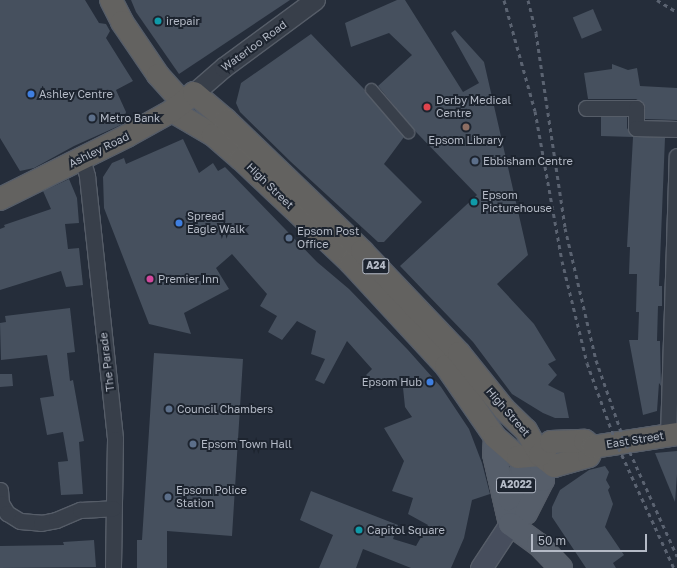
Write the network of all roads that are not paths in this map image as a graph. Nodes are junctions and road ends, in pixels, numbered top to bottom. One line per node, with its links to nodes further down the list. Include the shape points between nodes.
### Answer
1 (111, 0): 4 (highway, High Street / A24, via 122,22 158,75)
2 (315, 0): 4 (street, Waterloo Road, via 224,67)
3 (370, 89): 7 (street)
4 (183, 102): 9 (highway, Ashley Road, via 128,136); 12 (highway, High Street / A24, via 206,130 241,159 351,263 446,366); 13 (highway, High Street / A24, via 226,120 368,257 459,353 504,409 526,430)
5 (586, 108): 6 (street, via 636,108 636,128)
6 (677, 129)
7 (408, 132)
8 (677, 156): 11 (street)
9 (82, 158): 10 (highway, Ashley Road); 15 (street, The Parade, via 87,176 115,438)
10 (0, 199)
11 (673, 434): 13 (highway, East Street / A24, via 593,447 589,456 554,466)
12 (495, 437): 13 (highway, High Street / A24, via 518,457); 16 (main road, via 494,454)
13 (540, 455): 16 (main road, A2022, via 520,475 510,500)
14 (0, 491): 15 (street, via 1,503 7,513 20,521 41,523 80,510)
15 (113, 508): 17 (street, The Parade)
16 (510, 524): 18 (main road); 19 (main road, via 538,544)
17 (113, 568)
18 (482, 568)
19 (561, 568)

